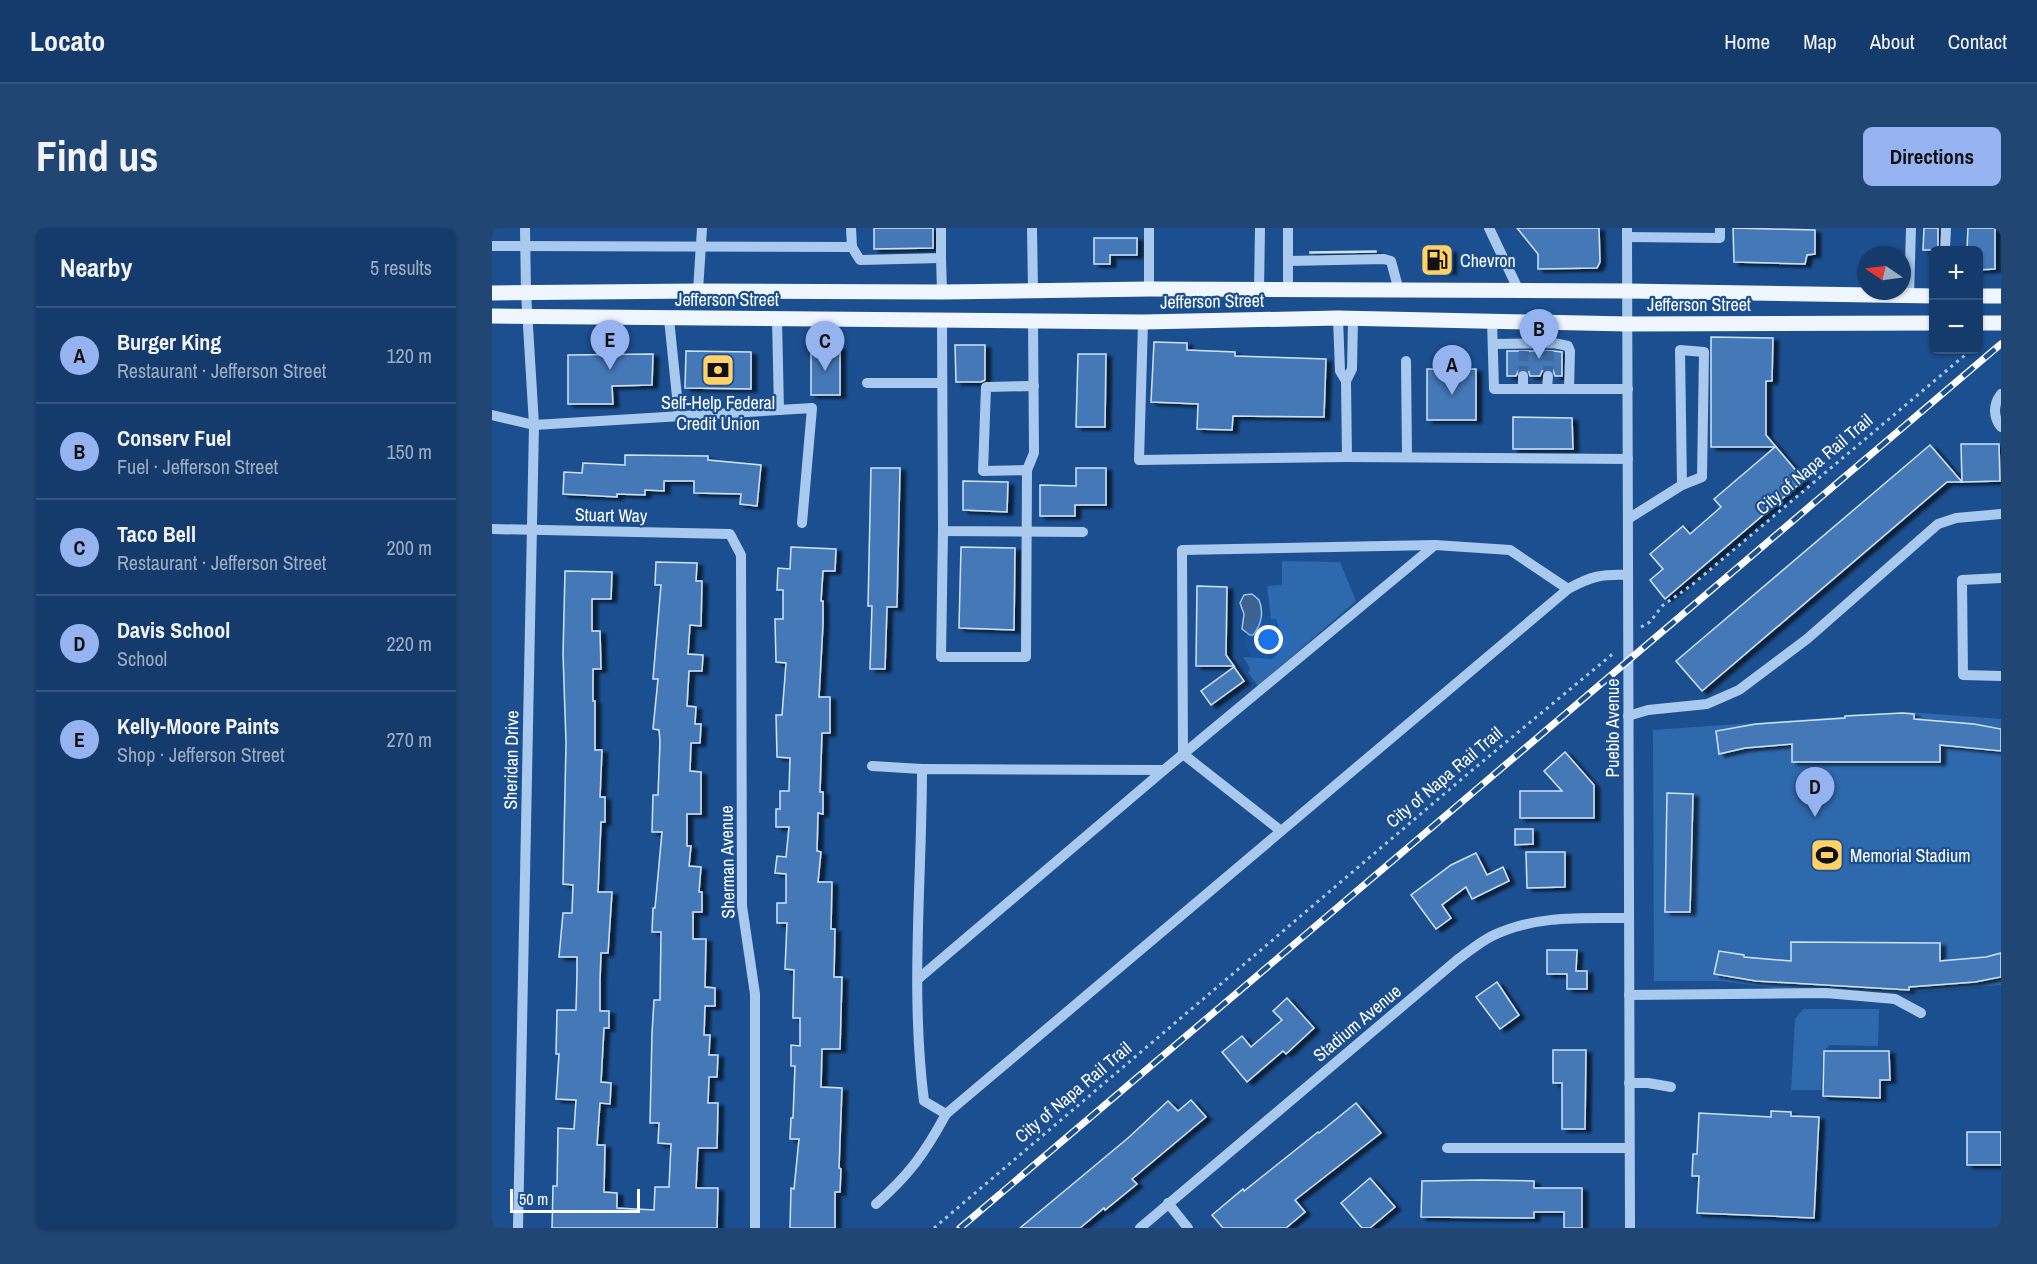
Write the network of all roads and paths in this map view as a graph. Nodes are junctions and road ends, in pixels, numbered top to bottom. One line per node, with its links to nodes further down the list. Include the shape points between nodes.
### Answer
1 (525, 228): 17 (street, Sheridan Drive)
2 (702, 228): 18 (street)
3 (851, 228): 19 (street)
4 (941, 228): 20 (street)
5 (1032, 228): 23 (street)
6 (1149, 228): 22 (street)
7 (1260, 228): 25 (street)
8 (1288, 228): 21 (street)
9 (1489, 228): 28 (street)
10 (1720, 228): 13 (street, via 1720,238)
11 (1911, 228): 15 (street)
12 (1946, 228): 16 (street)
13 (1627, 233): 29 (street, Pueblo Avenue)
14 (492, 246): 17 (street)
15 (1910, 246)
16 (1945, 246)
17 (525, 247): 18 (street); 32 (street, Sheridan Drive)
18 (701, 247): 19 (street); 24 (street)
19 (852, 247): 20 (street, via 860,260)
20 (940, 258): 30 (street)
21 (1288, 261): 26 (street); 27 (street, via 1384,259 1391,261)
22 (1149, 289): 23 (main road, Jefferson Street); 25 (main road, Jefferson Street)
23 (1033, 290): 30 (main road, Jefferson Street)
24 (698, 291): 30 (main road, Jefferson Street); 32 (main road, Jefferson Street)
25 (1258, 291): 26 (main road, Jefferson Street)
26 (1288, 291): 27 (main road, Jefferson Street)
27 (1399, 291): 28 (main road, Jefferson Street)
28 (1519, 291): 29 (main road, Jefferson Street)
29 (1628, 291): 33 (main road, Jefferson Street); 51 (street, Pueblo Avenue)
30 (942, 292)
31 (492, 293): 32 (main road, Jefferson Street)
32 (526, 293): 39 (street, Sheridan Drive)
33 (1857, 295)
34 (1911, 296): 35 (main road, Jefferson Street)
35 (1929, 296)
36 (1983, 296): 37 (main road)
37 (2001, 296)
38 (492, 316): 39 (main road, Jefferson Street)
39 (528, 316): 41 (main road, Jefferson Street); 69 (street, Sheridan Drive)
40 (777, 318): 41 (main road, Jefferson Street); 43 (main road, Jefferson Street); 66 (street)
41 (669, 319): 68 (street)
42 (1345, 319): 45 (main road, Jefferson Street); 46 (main road, Jefferson Street); 71 (street, via 1340,371 1346,381)
43 (942, 320): 44 (main road, Jefferson Street); 59 (street)
44 (1033, 321): 46 (main road, Jefferson Street); 60 (street)
45 (1492, 321): 47 (main road, Jefferson Street); 52 (street)
46 (1143, 322): 71 (street, via 1139,459)
47 (1554, 322): 51 (main road, Jefferson Street); 53 (street)
48 (1929, 323): 51 (main road, Jefferson Street)
49 (1983, 323): 50 (main road)
50 (2001, 323)
51 (1628, 324): 64 (street, Pueblo Avenue)
52 (1493, 344): 53 (street); 61 (street, via 1494,389)
53 (1550, 344): 63 (street, via 1568,346)
54 (1966, 354): 89 (path, City of Napa Rail Trail, via 1662,606)
55 (1406, 361): 72 (street)
56 (1523, 376): 61 (street)
57 (1548, 376): 62 (street)
58 (867, 383): 59 (street)
59 (942, 383): 81 (street)
60 (1034, 386): 74 (street, via 1034,453); 74 (street, via 986,387 983,471)
61 (1523, 389): 62 (street)
62 (1547, 389): 63 (street)
63 (1569, 389): 64 (street)
64 (1628, 389): 73 (street, Pueblo Avenue)
65 (2001, 394): 70 (street, via 1995,406)
66 (779, 410): 68 (street); 78 (street, via 812,408)
67 (492, 415): 69 (street)
68 (679, 416): 69 (street)
69 (534, 425): 80 (street, Sheridan Drive)
70 (2001, 426)
71 (1347, 457): 72 (street)
72 (1407, 457): 73 (street)
73 (1628, 459): 77 (street, Pueblo Avenue)
74 (1027, 470): 82 (street)
75 (1682, 485): 75 (street, via 1680,350 1704,352 1702,477); 77 (street)
76 (2001, 514): 91 (street, via 1956,518 1938,524 1816,632 1739,690 1707,704)
77 (1628, 519): 86 (street, Pueblo Avenue)
78 (802, 523)
79 (492, 529): 80 (street, Stuart Way)
80 (532, 530): 84 (street, Stuart Way); 108 (street, Sheridan Drive)
81 (943, 531): 82 (street); 82 (street, via 941,657 1026,657)
82 (1026, 531): 83 (street)
83 (1083, 532)
84 (729, 534): 109 (street, Sherman Avenue, via 741,555 742,906 755,994)
85 (1434, 545): 88 (street, via 1510,550); 92 (street); 92 (street, via 1182,550)
86 (1628, 575): 88 (street, via 1602,574); 89 (street, Pueblo Avenue)
87 (2001, 579): 90 (street, via 1962,579 1963,675)
88 (1568, 589): 96 (street)
89 (1628, 640): 91 (street, Pueblo Avenue); 110 (path, City of Napa Rail Trail)
90 (2001, 676)
91 (1628, 716): 97 (street, Pueblo Avenue)
92 (1183, 754): 95 (street); 96 (street)
93 (872, 766): 94 (street)
94 (922, 769): 95 (street); 98 (street)
95 (1164, 770): 98 (street)
96 (1281, 831): 103 (street)
97 (1629, 918): 99 (street, Pueblo Avenue); 106 (street, Stadium Avenue, via 1528,922 1491,936 1457,960)
98 (918, 979): 103 (street, via 918,1056 924,1101)
99 (1629, 995): 100 (street, via 1826,993 1895,999); 101 (street, Pueblo Avenue)
100 (1921, 1013)
101 (1629, 1083): 102 (street); 105 (street, Pueblo Avenue)
102 (1671, 1087)
103 (946, 1114): 107 (street, via 902,1181)
104 (1447, 1148): 105 (street)
105 (1629, 1148): 113 (street, Pueblo Avenue)
106 (1168, 1203): 111 (street, Stadium Avenue); 112 (street)
107 (876, 1204)
108 (518, 1228)
109 (754, 1228)
110 (934, 1228)
111 (1140, 1228)
112 (1188, 1228)
113 (1630, 1228)

